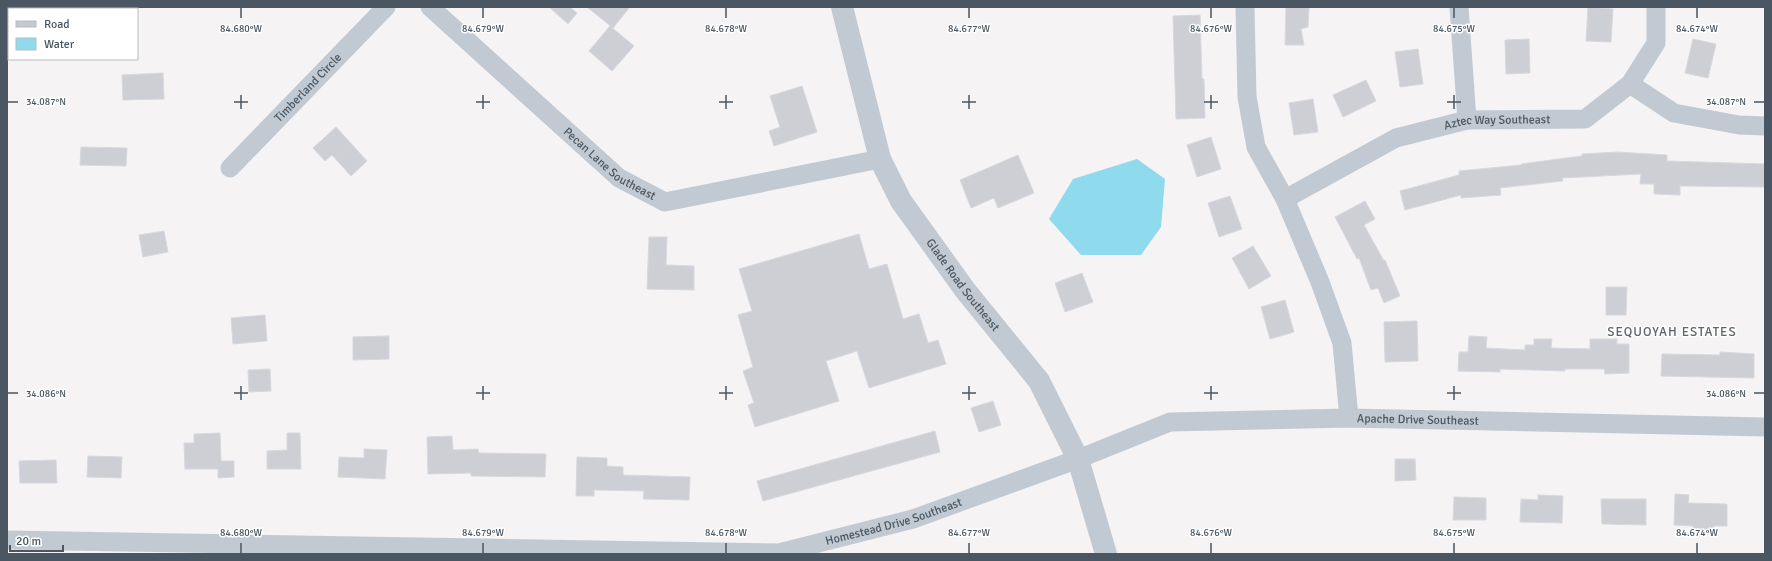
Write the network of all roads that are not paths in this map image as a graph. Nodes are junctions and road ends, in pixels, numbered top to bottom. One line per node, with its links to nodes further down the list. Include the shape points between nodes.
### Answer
1 (386, 7): 11 (street, Timberland Circle)
2 (430, 7): 10 (street, Pecan Lane Southeast, via 619,178 665,202)
3 (842, 7): 10 (street, Glade Road Southeast)
4 (1245, 7): 12 (street, via 1247,97 1256,147)
5 (1459, 7): 8 (street)
6 (1656, 7): 7 (street, Aztec Way Southeast, via 1656,43)
7 (1630, 84): 8 (street, Aztec Way Southeast, via 1585,119); 9 (street, via 1674,113 1739,125)
8 (1468, 120): 12 (street, Aztec Way Southeast, via 1396,138)
9 (1765, 126)
10 (880, 159): 15 (street, Glade Road Southeast, via 901,201 965,290 1039,381)
11 (230, 168)
12 (1284, 199): 13 (street, via 1320,282 1342,343)
13 (1349, 418): 14 (street, Apache Drive Southeast); 15 (street, Apache Drive Southeast, via 1170,422)
14 (1765, 426)
15 (1078, 459): 17 (street, Homestead Drive Southeast, via 913,519 779,553); 18 (street, Glade Road Southeast)
16 (7, 540): 17 (street, Homestead Drive Southeast)
17 (421, 550)
18 (1106, 554)

